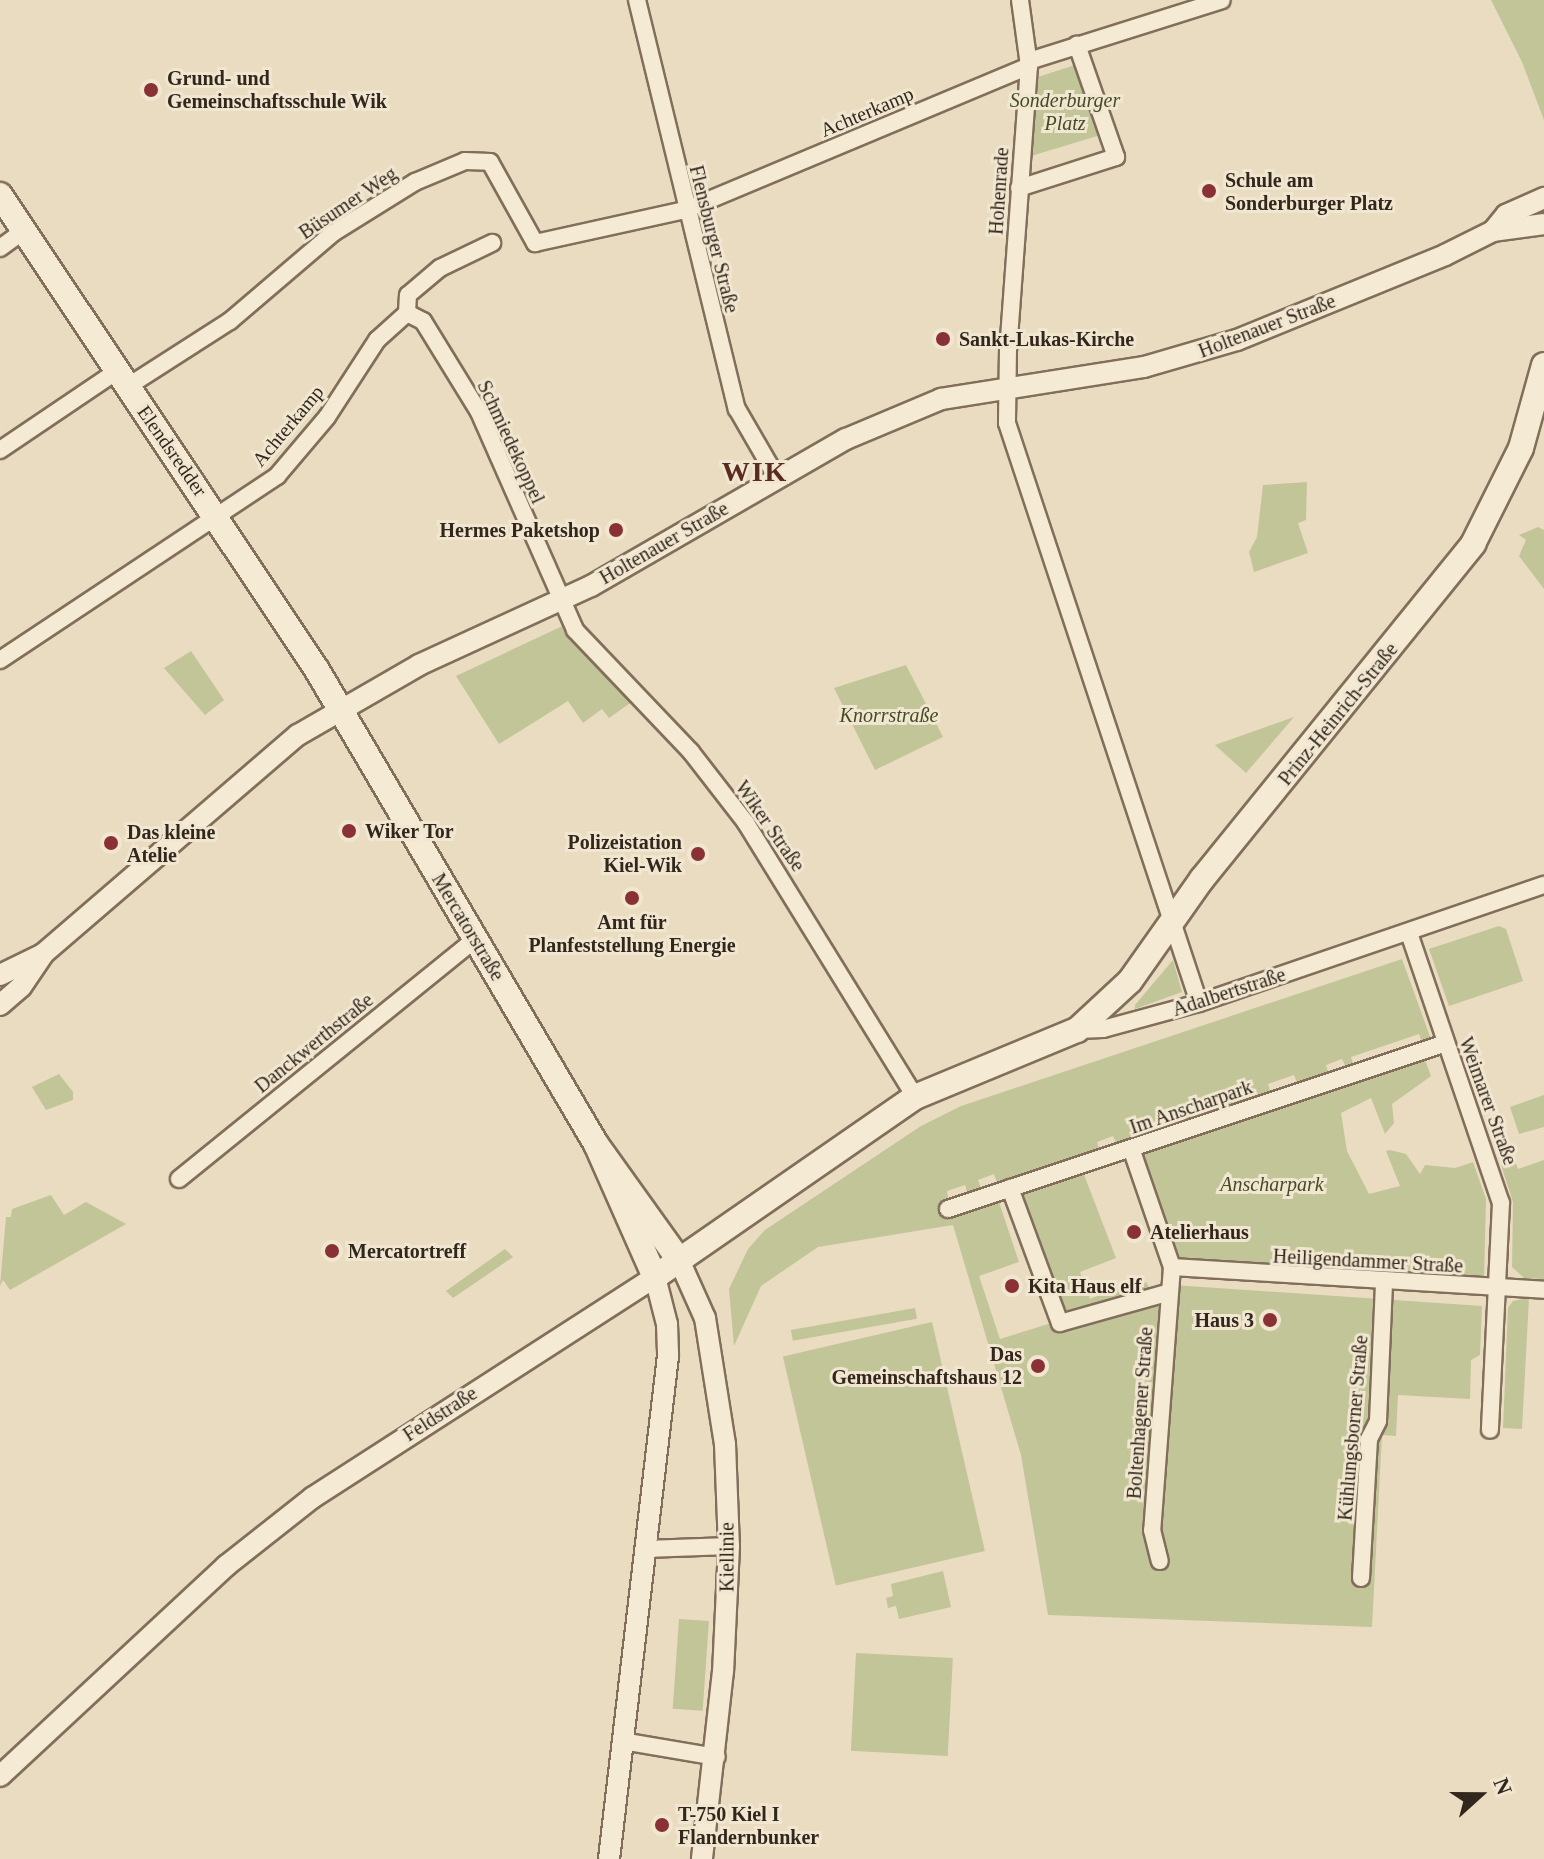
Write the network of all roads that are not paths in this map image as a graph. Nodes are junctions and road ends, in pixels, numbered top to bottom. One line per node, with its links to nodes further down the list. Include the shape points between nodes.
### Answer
1 (637, 0): 9 (street, Flensburger Straße)
2 (1020, 0): 5 (street, Hohenrade)
3 (1222, 0): 4 (street, Achterkamp)
4 (1077, 45): 5 (street, Achterkamp); 6 (street, via 1116,157)
5 (1029, 63): 6 (street, Hohenrade); 9 (street, Achterkamp)
6 (1019, 188): 19 (street, Hohenrade)
7 (0, 195): 11 (main road, Elendsredder)
8 (1544, 198): 12 (street, Holtenauer Straße, via 1506,215)
9 (685, 210): 14 (street, Achterkamp); 21 (street, Flensburger Straße, via 737,409)
10 (1544, 224): 12 (street, Holtenauer Straße)
11 (23, 231): 15 (street); 18 (main road, Elendsredder)
12 (1493, 231): 19 (street, Holtenauer Straße, via 1305,313 1194,354 1144,367)
13 (492, 243): 16 (street, Achterkamp, via 440,268 408,295)
14 (535, 243): 18 (street, Büsumer Weg, via 490,162 465,161 371,207 230,321)
15 (0, 248)
16 (407, 313): 22 (street, Achterkamp, via 377,340 327,417 277,476); 23 (street, Schmiedekoppel, via 423,321 479,412)
17 (1544, 365): 27 (main road, Prinz-Heinrich-Straße, via 1517,457 1473,544 1202,879)
18 (122, 379): 20 (street, Büsumer Weg); 22 (main road, Elendsredder)
19 (1007, 386): 21 (street, Holtenauer Straße, via 907,411); 27 (street, via 1007,423)
20 (0, 450)
21 (777, 478): 23 (street, Holtenauer Straße)
22 (219, 517): 24 (street, Achterkamp); 25 (main road, Elendsredder)
23 (561, 601): 25 (street, Holtenauer Straße, via 419,665); 36 (street, Wiker Straße, via 575,630 691,752 746,823)
24 (0, 660)
25 (340, 710): 29 (main road, Mercatorstraße); 30 (street, Holtenauer Straße, via 255,769)
26 (1544, 885): 28 (street, Adalbertstraße)
27 (1172, 925): 32 (street); 34 (main road, Prinz-Heinrich-Straße, via 1130,981)
28 (1409, 933): 32 (street, Adalbertstraße); 35 (street, Weimarer Straße)
29 (475, 939): 37 (main road, Mercatorstraße); 39 (street, Danckwerthstraße)
30 (43, 954): 31 (street, Holtenauer Straße); 33 (street, Holtenauer Straße, via 21,987)
31 (0, 975)
32 (1199, 1003): 34 (street, Adalbertstraße, via 1103,1029)
33 (0, 1005)
34 (1077, 1030): 36 (main road, Adalbertstraße)
35 (1446, 1043): 38 (street, Im Anscharpark); 46 (street, Weimarer Straße, via 1501,1203)
36 (915, 1097): 42 (main road, Feldstraße)
37 (596, 1144): 42 (main road, Mercatorstraße); 44 (main road, Mercatorstraße)
38 (1131, 1148): 40 (street, Im Anscharpark); 43 (street)
39 (179, 1179)
40 (1010, 1188): 41 (street, Im Anscharpark); 48 (street, via 1060,1323)
41 (948, 1209)
42 (679, 1260): 44 (main road, Feldstraße); 50 (street, Kiellinie, via 705,1318 725,1444)
43 (1172, 1267): 45 (street, Heiligendammer Straße); 48 (street, Boltenhagener Straße)
44 (655, 1277): 51 (street, via 667,1324 668,1356); 56 (street, Feldstraße, via 312,1498 226,1566)
45 (1384, 1281): 46 (street, Heiligendammer Straße); 53 (street, Kühlungsborner Straße, via 1378,1421 1369,1439)
46 (1498, 1287): 47 (street, Heiligendammer Straße); 49 (street, Weimarer Straße)
47 (1544, 1290)
48 (1167, 1293): 52 (street, Boltenhagener Straße, via 1152,1530)
49 (1490, 1430)
50 (729, 1546): 51 (street); 55 (street, Kiellinie)
51 (646, 1549): 54 (street)
52 (1160, 1561)
53 (1361, 1578)
54 (622, 1741): 55 (street); 57 (street)
55 (717, 1757): 58 (street, Kiellinie)
56 (0, 1776)
57 (609, 1859)
58 (702, 1859)

